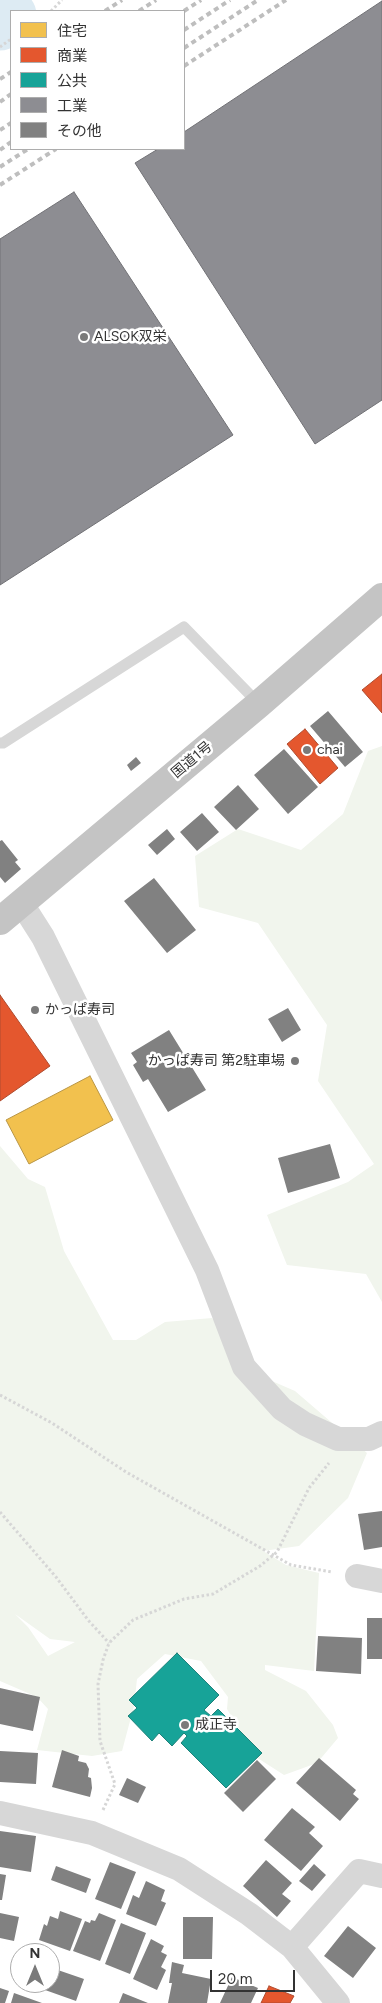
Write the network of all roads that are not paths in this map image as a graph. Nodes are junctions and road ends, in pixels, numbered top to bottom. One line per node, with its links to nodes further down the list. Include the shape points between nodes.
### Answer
1 (380, 603): 2 (highway, 国道1号)
2 (259, 704): 3 (lane, via 184,627); 4 (highway, 国道1号)
3 (0, 743)
4 (22, 904): 5 (highway, 国道1号); 6 (street, via 43,937 206,1270 244,1367 282,1410 305,1424 338,1438 369,1440)
5 (0, 921)
6 (382, 1433)
7 (357, 1576): 8 (street)
8 (382, 1581)
9 (0, 1813): 11 (street, via 92,1833 178,1868 249,1914)
10 (382, 1876): 11 (street, via 359,1871)
11 (292, 1947): 12 (street)
12 (338, 2003)

